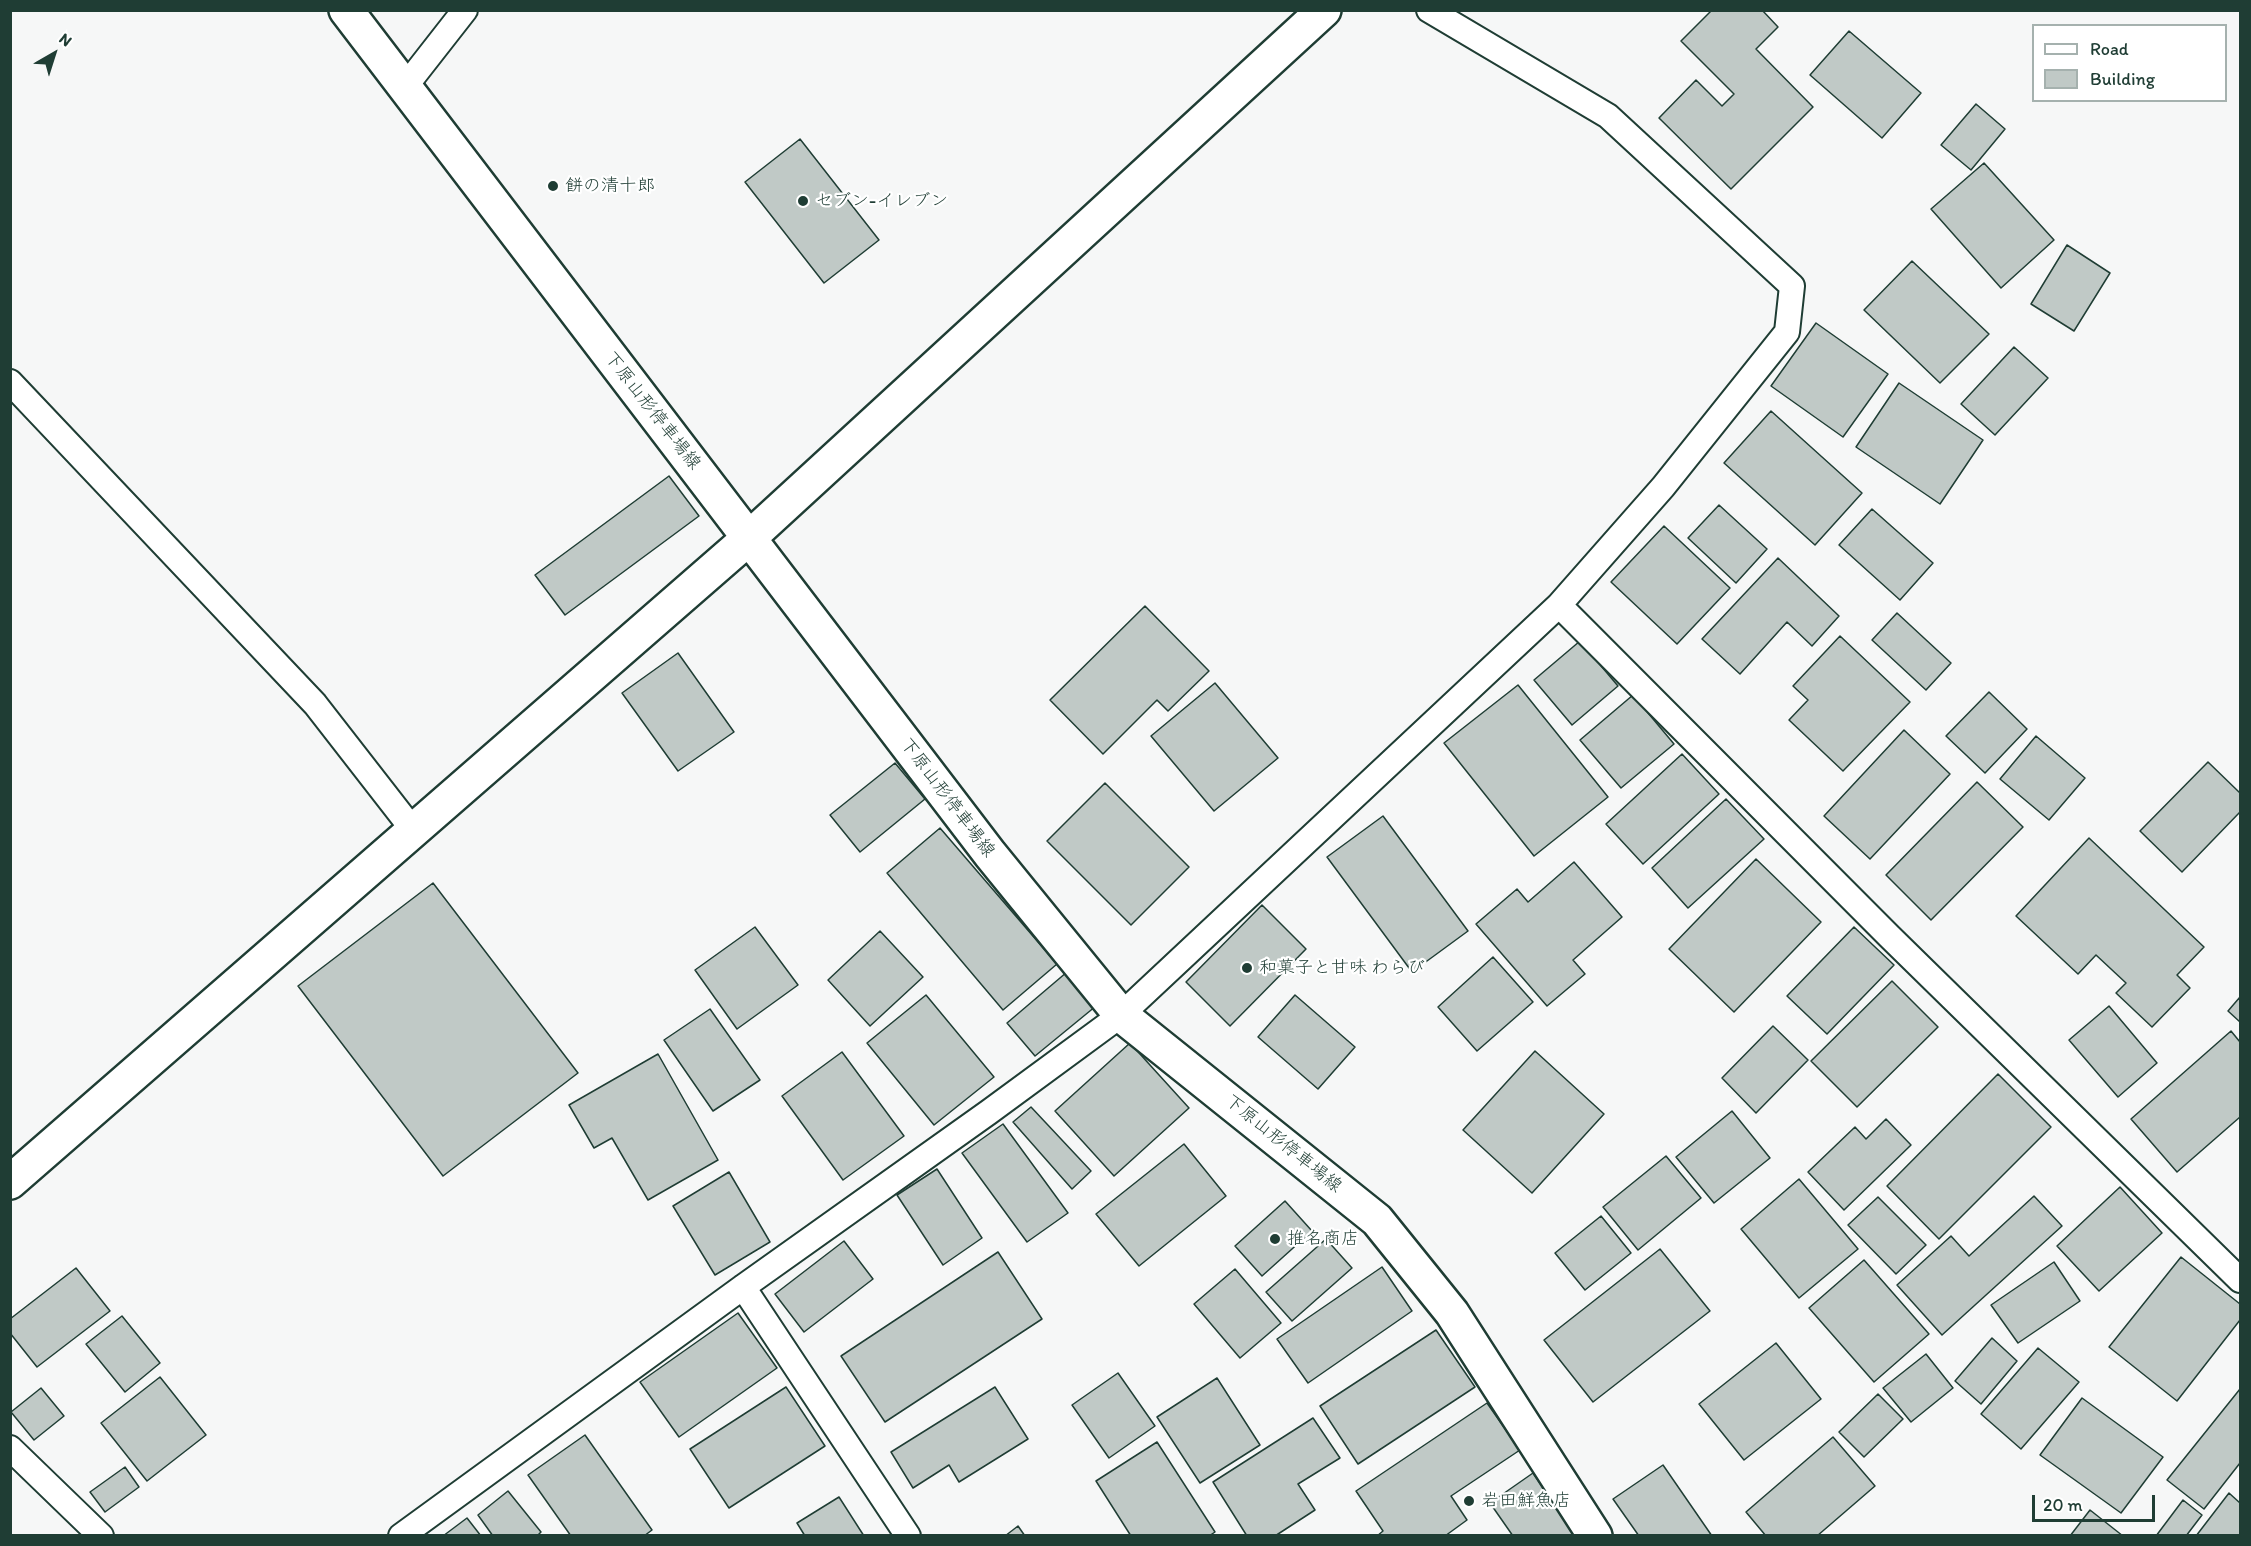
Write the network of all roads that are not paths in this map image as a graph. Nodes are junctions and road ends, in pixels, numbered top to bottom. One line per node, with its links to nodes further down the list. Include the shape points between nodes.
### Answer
1 (346, 10): 5 (main road, 下原山形停車場線)
2 (465, 10): 5 (lane)
3 (1324, 10): 7 (main road)
4 (1429, 10): 8 (lane, via 1608,116 1792,286 1787,332 1663,487)
5 (404, 88): 7 (main road, 下原山形停車場線)
6 (10, 382): 9 (lane, via 315,704)
7 (749, 538): 9 (main road); 10 (main road, 下原山形停車場線, via 990,854)
8 (1559, 605): 10 (lane); 12 (lane, via 1898,945)
9 (413, 830): 11 (main road)
10 (1121, 1015): 13 (lane); 18 (main road, 下原山形停車場線, via 1377,1220 1452,1313)
11 (10, 1182)
12 (2241, 1280)
13 (743, 1287): 16 (lane); 17 (lane)
14 (10, 1448): 15 (lane)
15 (101, 1536)
16 (401, 1536)
17 (908, 1536)
18 (1595, 1536)

